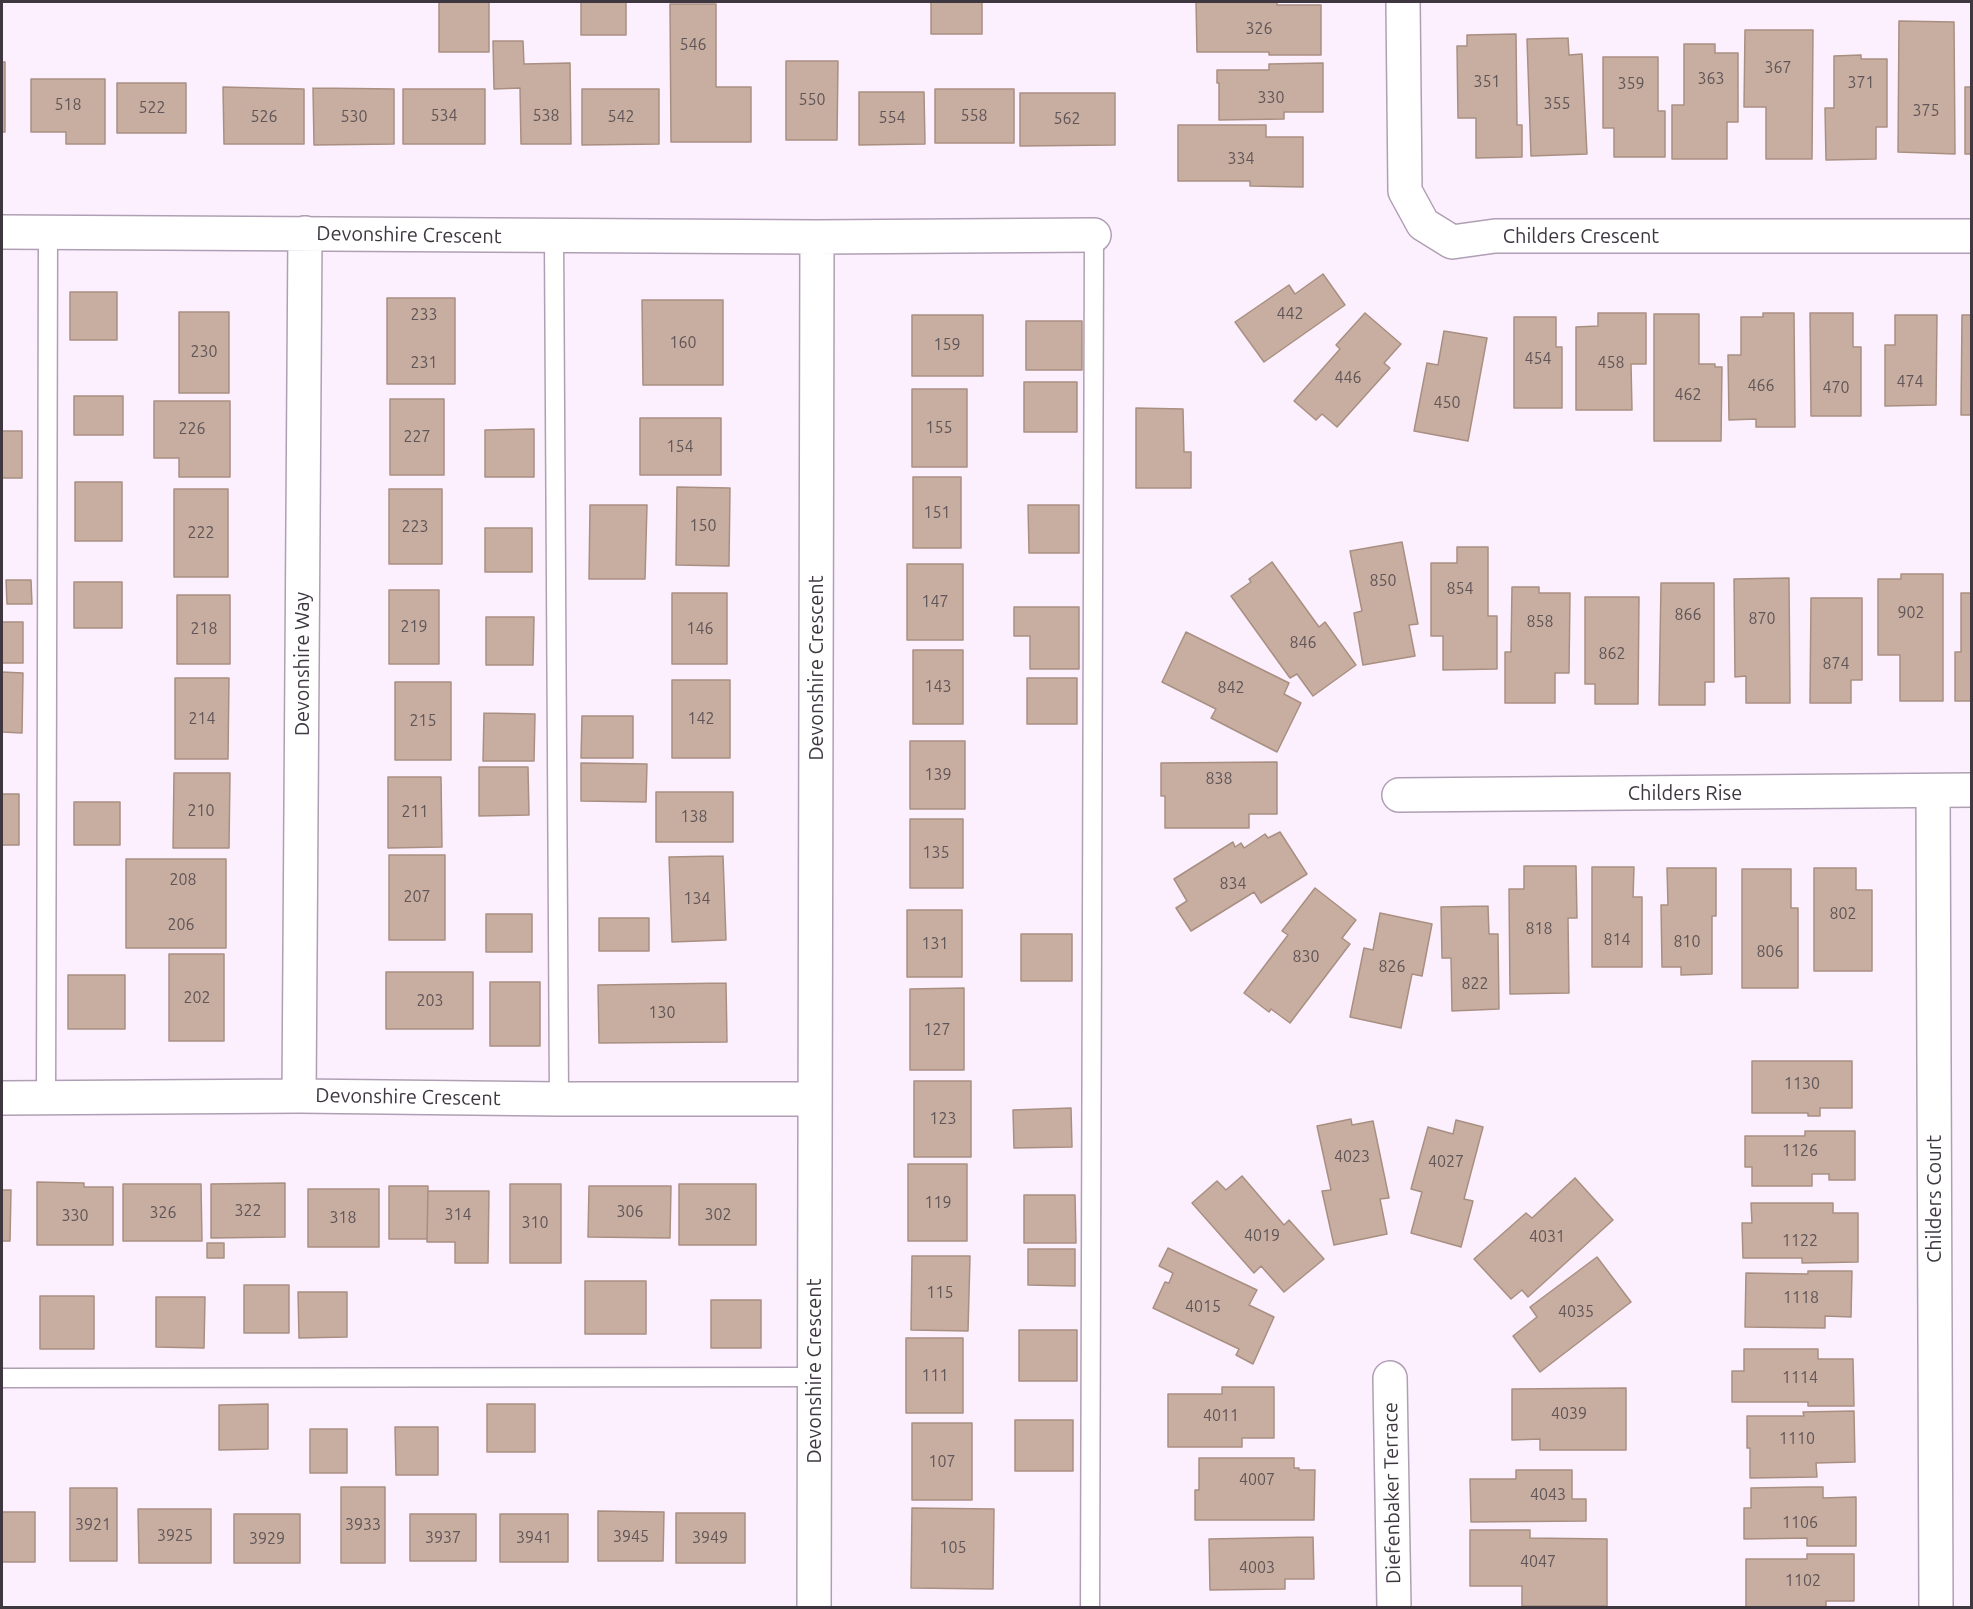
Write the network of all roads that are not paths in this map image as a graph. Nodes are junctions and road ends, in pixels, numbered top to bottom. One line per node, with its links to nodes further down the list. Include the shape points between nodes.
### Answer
1 (1402, 2): 6 (street, Childers Crescent, via 1405,191 1423,224 1452,242 1495,236)
2 (2, 232): 3 (street, Devonshire Crescent)
3 (48, 232): 4 (street, Devonshire Crescent); 14 (lane)
4 (305, 233): 7 (street, Devonshire Crescent); 12 (street, Devonshire Way)
5 (1094, 235): 8 (street, Devonshire Crescent); 21 (lane)
6 (1971, 236)
7 (554, 237): 8 (street, Devonshire Crescent); 15 (lane)
8 (817, 237): 16 (street, Devonshire Crescent)
9 (1971, 790): 10 (street, Childers Rise)
10 (1933, 791): 11 (street, Childers Rise); 23 (street, Childers Court)
11 (1399, 795)
12 (299, 1095): 14 (street, Devonshire Crescent); 15 (street, Devonshire Crescent)
13 (2, 1098): 14 (street, Devonshire Crescent)
14 (46, 1098)
15 (559, 1099): 16 (street, Devonshire Crescent)
16 (815, 1099): 17 (street, Devonshire Crescent)
17 (814, 1377): 18 (lane); 20 (street, Devonshire Crescent)
18 (2, 1378)
19 (1390, 1378): 22 (street, Diefenbaker Terrace)
20 (814, 1608)
21 (1090, 1608)
22 (1394, 1608)
23 (1936, 1608)

